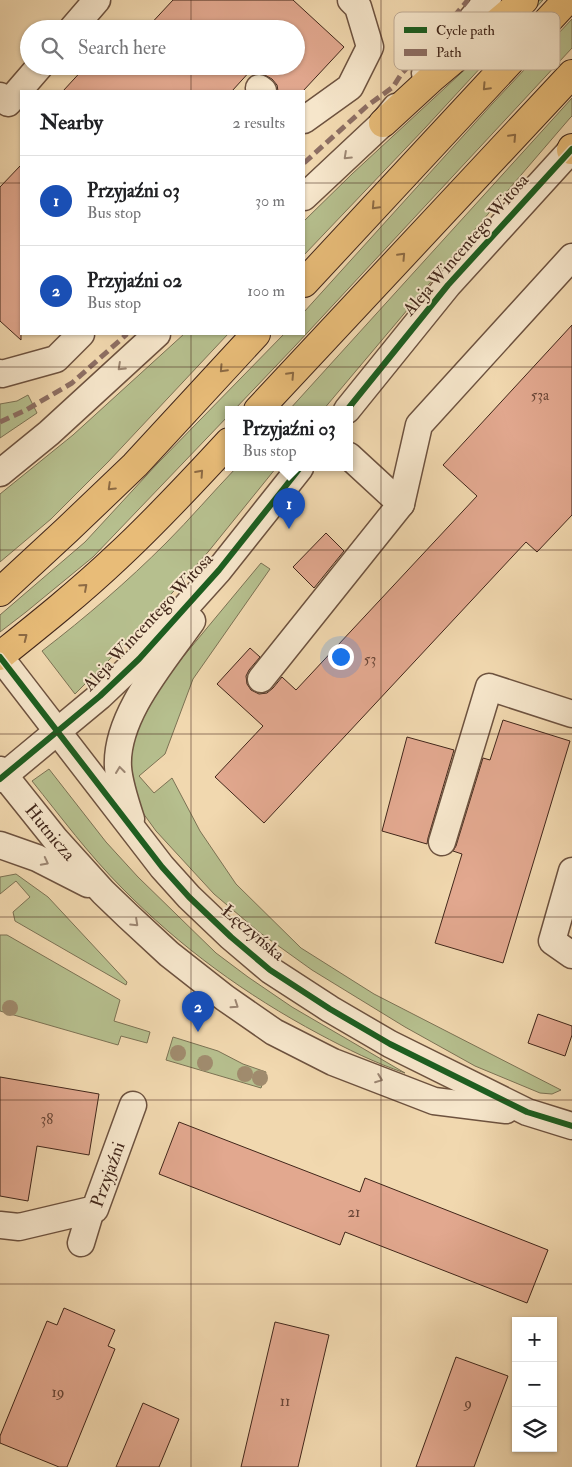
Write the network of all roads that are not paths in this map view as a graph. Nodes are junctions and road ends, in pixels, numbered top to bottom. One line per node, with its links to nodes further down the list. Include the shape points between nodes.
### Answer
1 (97, 0): 9 (street)
2 (350, 0): 16 (street, via 358,7 370,48 350,88)
3 (488, 0): 6 (street)
4 (524, 0): 7 (main road)
5 (567, 0): 8 (main road, one-way to 8)
6 (478, 12)
7 (510, 12)
8 (556, 12)
9 (80, 20)
10 (428, 70): 17 (street)
11 (442, 70): 17 (main road)
12 (502, 70): 21 (main road, one-way to 21)
13 (572, 74): 26 (main road, Aleja Wincentego Witosa, one-way to 13)
14 (32, 75): 15 (street, via 8,104)
15 (0, 96)
16 (305, 119)
17 (383, 123): 19 (street, one-way to 19)
18 (572, 149): 27 (street, Aleja Wincentego Witosa, via 448,285)
19 (305, 196)
20 (572, 257): 33 (street, via 419,425)
21 (305, 282)
22 (80, 335): 25 (street, via 56,358)
23 (156, 335): 29 (street, one-way to 29, via 85,400)
24 (255, 335): 35 (main road, one-way to 35, via 134,464)
25 (0, 373)
26 (262, 406)
27 (350, 406)
28 (225, 446): 36 (main road, one-way to 28, via 118,556)
29 (12, 459): 32 (street)
30 (353, 460): 33 (street)
31 (298, 471): 34 (street, Aleja Wincentego Witosa)
32 (0, 473)
33 (401, 504): 37 (street)
34 (219, 570): 39 (street, Aleja Wincentego Witosa, via 138,659); 41 (street, one-way to 34, via 126,805 118,767 120,742 138,698 194,618)
35 (4, 588)
36 (0, 656): 39 (street, Łęczyńska)
37 (261, 679)
38 (572, 714): 42 (street, via 489,687)
39 (58, 732): 40 (street, Aleja Wincentego Witosa); 41 (street, Łęczyńska)
40 (1, 775): 45 (street, Hutnicza)
41 (137, 834): 48 (street, Łęczyńska, via 189,897 270,970 390,1044)
42 (442, 842)
43 (0, 845): 45 (street, one-way to 45, via 37,858)
44 (572, 871): 46 (street, via 552,941)
45 (102, 891): 48 (street, Łęczyńska, one-way to 48, via 169,954 274,1032 333,1062 434,1100)
46 (572, 955)
47 (133, 1105): 50 (street, Przyjaźni, via 96,1209)
48 (527, 1112): 49 (street, Łęczyńska)
49 (571, 1124)
50 (91, 1210): 51 (street, Przyjaźni, via 19,1227); 52 (street)
51 (0, 1225)
52 (81, 1243)

